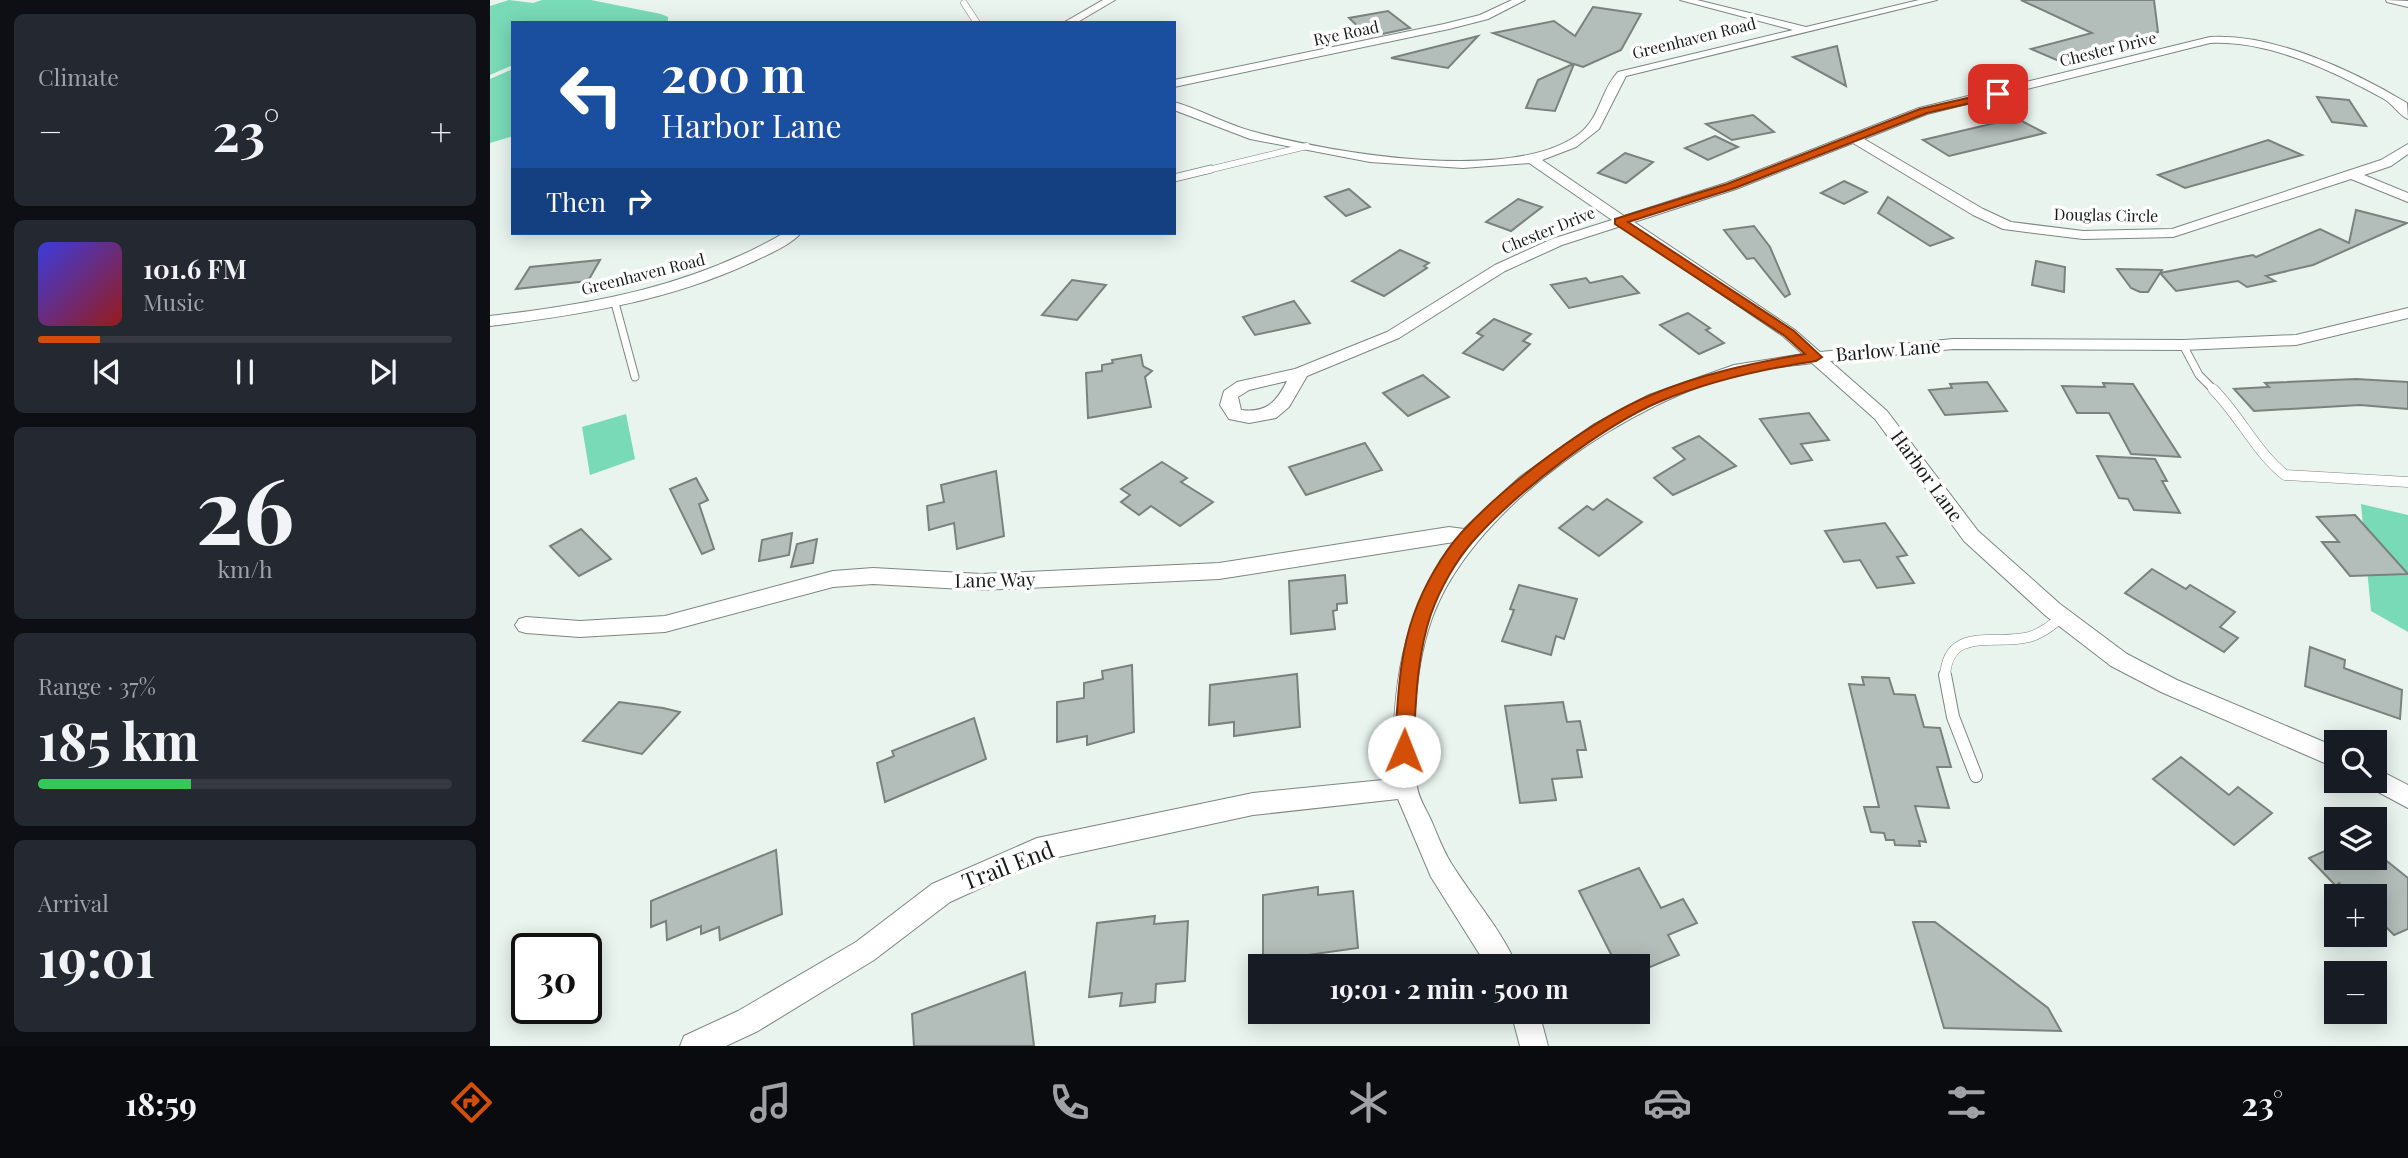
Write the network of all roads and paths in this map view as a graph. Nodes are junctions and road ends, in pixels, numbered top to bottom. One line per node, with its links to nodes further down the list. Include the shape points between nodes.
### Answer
1 (1110, 0): 9 (street)
2 (1520, 0): 11 (street, Rye Road, via 1484,17 1445,27)
3 (1685, 0): 10 (street)
4 (1933, 0): 10 (street, Greenhaven Road)
5 (2391, 0): 7 (street)
6 (964, 3): 8 (lane)
7 (2408, 4)
8 (976, 21)
9 (1072, 21)
10 (1803, 30): 17 (street, Greenhaven Road, via 1622,74 1612,84 1599,122 1570,146)
11 (1176, 84)
12 (1176, 107): 15 (street, Greenhaven Road, via 1253,136)
13 (2408, 115): 14 (street, Chester Drive, via 2387,96 2238,38 2210,40 1923,111)
14 (1854, 138): 18 (street, Douglas Circle, via 2008,226 2083,235 2173,233); 21 (street, Chester Drive, via 1731,186)
15 (1307, 146): 17 (street, Greenhaven Road, via 1437,164); 19 (lane)
16 (2408, 148): 18 (street, Douglas Circle, via 2386,163)
17 (1534, 161): 21 (street, Harbor Lane)
18 (2351, 174): 20 (street)
19 (1176, 178)
20 (2408, 198)
21 (1619, 222): 27 (street, Harbor Lane, via 1789,333); 28 (street, Chester Drive, via 1557,242 1500,268 1393,335)
22 (791, 235): 23 (street, Greenhaven Road, via 731,268)
23 (615, 303): 25 (street, Greenhaven Road); 29 (lane)
24 (2408, 313): 26 (street, Barlow Lane, via 2296,340)
25 (490, 321)
26 (2183, 345): 27 (street, Barlow Lane, via 1953,344); 30 (lane, via 2199,375 2230,405 2274,466 2286,475)
27 (1816, 357): 31 (street, Barlow Lane, via 1740,369 1654,399 1599,429 1547,467); 32 (street, Harbor Lane, via 1881,415 1971,536)
28 (1300, 373): 28 (street, Chester Drive, via 1243,386 1230,395 1229,405 1235,415 1273,415)
29 (635, 377)
30 (2408, 482)
31 (1468, 537): 33 (street, Lane Way, via 1449,534 1219,571 981,582 873,576 832,579 665,624 580,629); 37 (street, Barlow Lane, via 1441,576 1423,614 1410,663 1404,715)
32 (2062, 617): 34 (street, Harbor Lane, via 2119,660 2156,680); 35 (lane, via 2036,637 1972,640 1948,656 1943,678)
33 (526, 625)
34 (2324, 753)
35 (1976, 776)
36 (2387, 786): 38 (street)
37 (1405, 788): 39 (street, Barlow Lane, via 1440,869); 41 (street, Trail End, via 1252,804 1037,850 942,893 865,951 748,1021)
38 (2408, 797)
39 (1495, 954)
40 (1528, 1024): 42 (street)
41 (694, 1046)
42 (1534, 1046)

